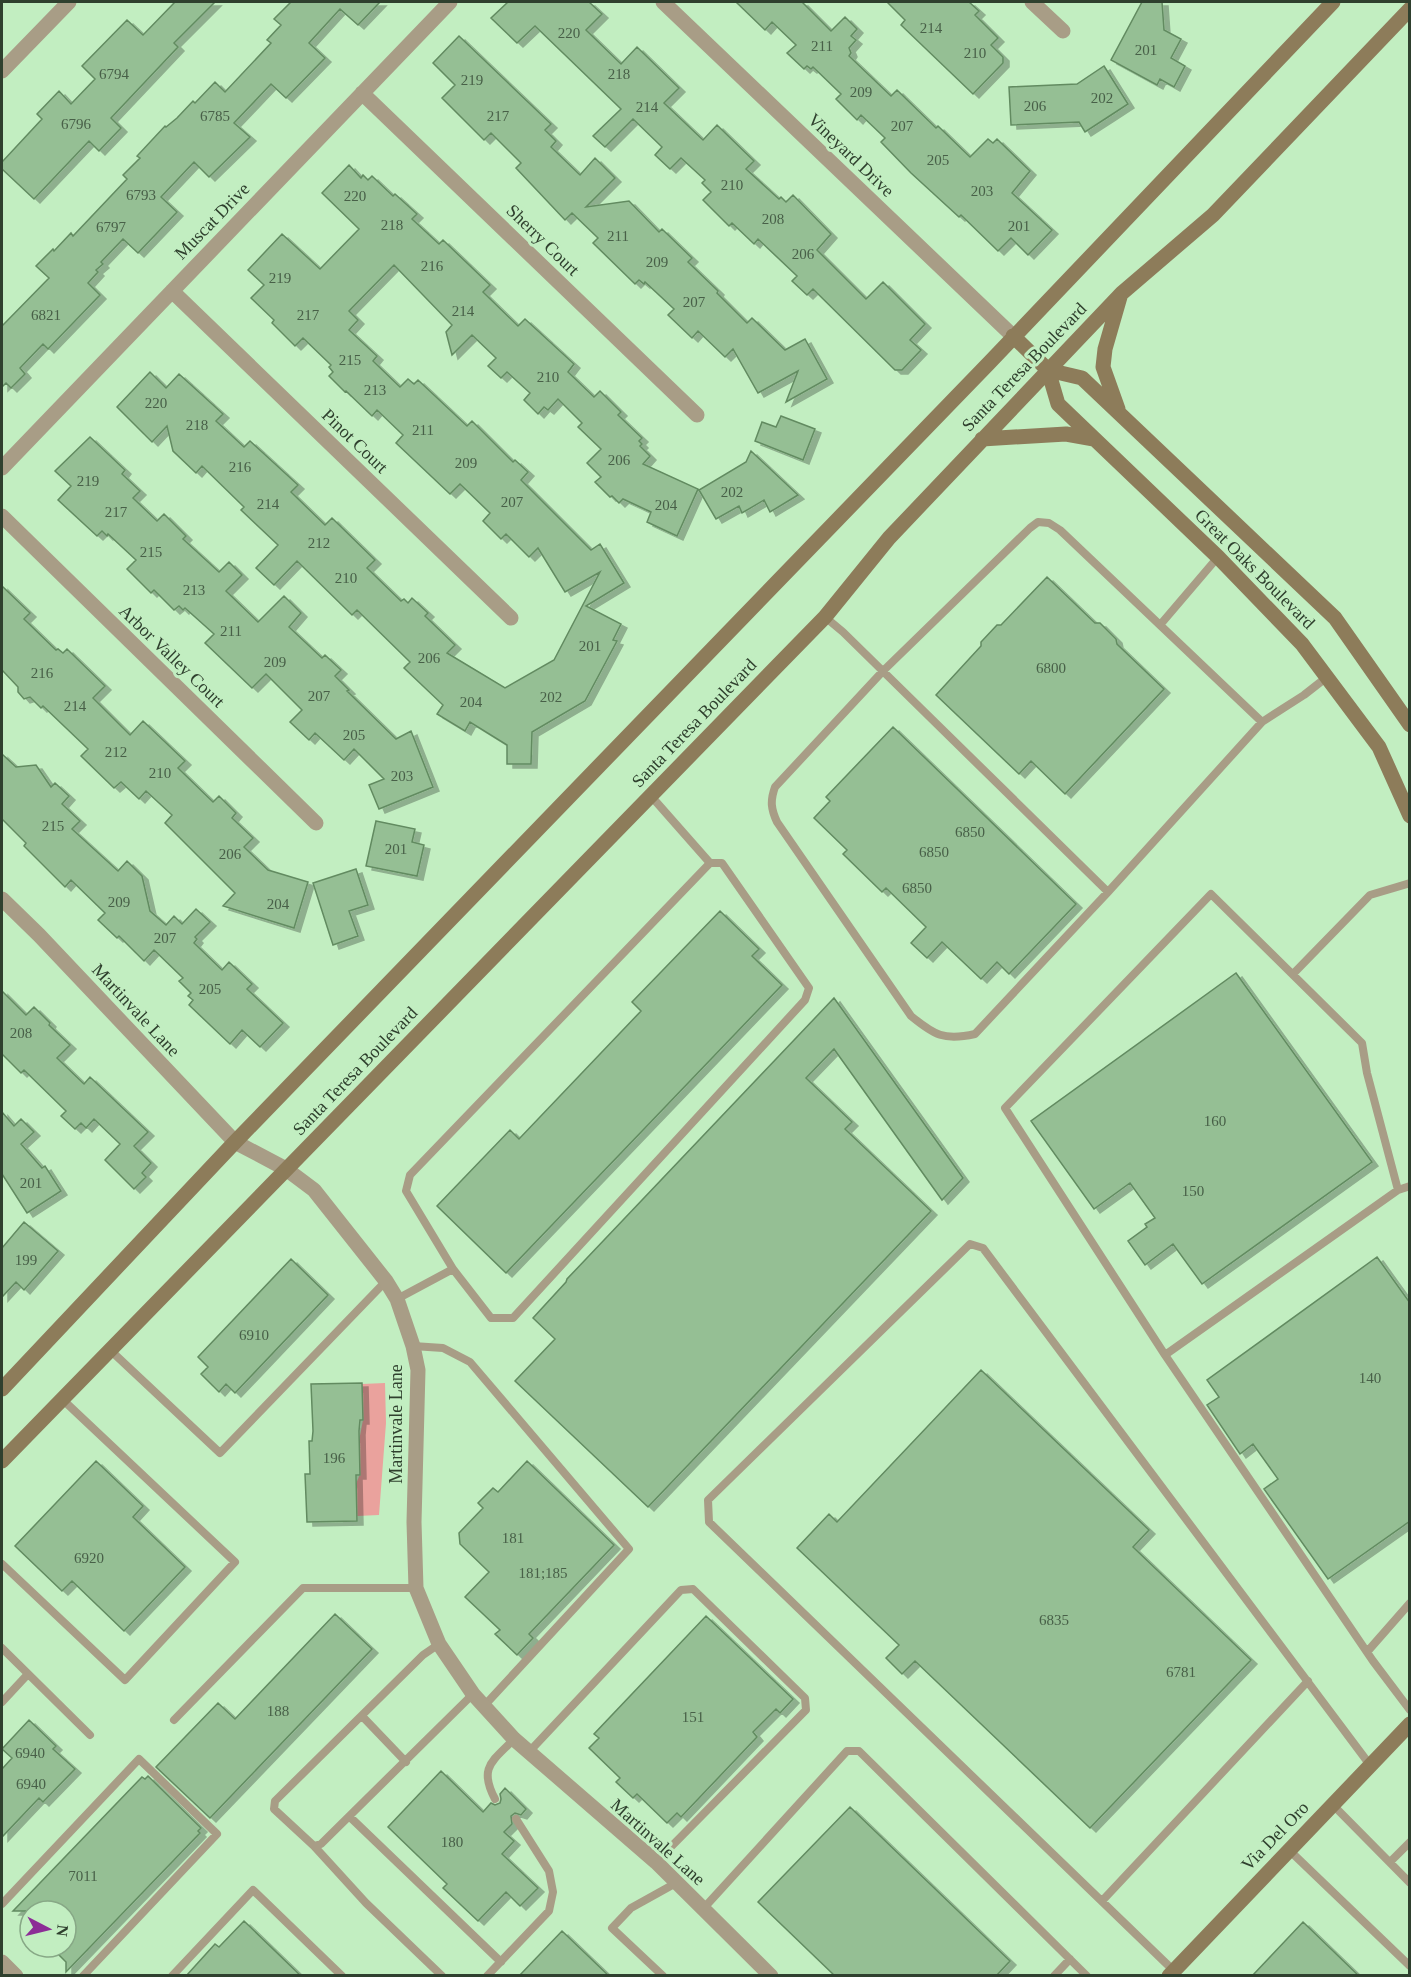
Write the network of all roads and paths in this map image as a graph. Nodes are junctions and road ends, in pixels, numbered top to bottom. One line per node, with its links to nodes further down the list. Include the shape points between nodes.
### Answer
1 (69, 2): 8 (street)
2 (450, 2): 9 (street, Muscat Drive)
3 (663, 2): 12 (street, Vineyard Drive)
4 (1032, 2): 7 (street)
5 (1333, 2): 12 (main road, Santa Teresa Boulevard)
6 (1410, 9): 11 (main road, Santa Teresa Boulevard, via 1213,215)
7 (1063, 31)
8 (2, 71)
9 (362, 93): 10 (street, Muscat Drive); 15 (street, Sherry Court)
10 (172, 291): 18 (street, Muscat Drive); 22 (street, Pinot Court)
11 (1122, 293): 13 (main road, Santa Teresa Boulevard); 14 (main road, via 1103,367)
12 (1013, 336): 13 (main road, Great Oaks Boulevard); 36 (main road, Santa Teresa Boulevard)
13 (1048, 370): 14 (main road, Great Oaks Boulevard, via 1082,378); 16 (main road, Santa Teresa Boulevard); 17 (main road, Great Oaks Boulevard, via 1058,404)
14 (1120, 414): 27 (main road, Great Oaks Boulevard, via 1335,618)
15 (697, 415)
16 (982, 439): 17 (main road, via 1066,434); 21 (main road, Santa Teresa Boulevard, via 889,538)
17 (1094, 440): 20 (main road, Great Oaks Boulevard)
18 (2, 468)
19 (2, 516): 30 (street, Arbor Valley Court)
20 (1218, 557): 23 (lane); 25 (main road, Great Oaks Boulevard, via 1302,644)
21 (825, 617): 24 (lane); 28 (main road, Santa Teresa Boulevard)
22 (511, 618)
23 (1160, 625): 24 (lane, via 1060,530 1038,522); 26 (lane)
24 (883, 671): 33 (lane); 33 (lane, via 775,788 771,800 777,822 911,1016 933,1034 975,1034)
25 (1327, 677): 26 (lane); 29 (main road, Great Oaks Boulevard, via 1379,747)
26 (1262, 722): 33 (lane)
27 (1410, 725)
28 (651, 796): 31 (lane); 37 (main road, Santa Teresa Boulevard)
29 (1410, 816)
30 (316, 824)
31 (710, 863): 40 (lane, via 410,1175 406,1191); 40 (lane, via 722,863 809,988 806,1000 513,1318 492,1318)
32 (1410, 883): 35 (lane, via 1370,894)
33 (1108, 892)
34 (2, 899): 36 (street, Martinvale Lane)
35 (1293, 974): 39 (lane, via 1362,1044); 45 (lane, via 1211,894 1005,1108)
36 (235, 1142): 37 (street, Martinvale Lane); 46 (main road, Santa Teresa Boulevard)
37 (286, 1169): 41 (street, Martinvale Lane, via 314,1190); 44 (main road, Santa Teresa Boulevard)
38 (1410, 1186): 39 (lane)
39 (1398, 1190): 45 (lane)
40 (453, 1269): 42 (lane)
41 (386, 1281): 42 (street, Martinvale Lane); 44 (lane, via 220,1453)
42 (397, 1299): 43 (street, Martinvale Lane)
43 (413, 1346): 50 (street, Martinvale Lane, via 418,1370); 59 (lane, via 443,1348 471,1362 629,1549)
44 (109, 1349): 47 (main road, Santa Teresa Boulevard)
45 (1165, 1355): 54 (lane)
46 (2, 1389)
47 (62, 1399): 48 (main road, Santa Teresa Boulevard); 49 (lane, via 235,1562 124,1680)
48 (2, 1461)
49 (2, 1564)
50 (416, 1588): 52 (street, Martinvale Lane); 62 (lane, via 303,1588)
51 (1410, 1603): 54 (lane)
52 (440, 1644): 57 (street, Martinvale Lane); 61 (lane, via 423,1655)
53 (2, 1648): 55 (lane)
54 (1367, 1652): 60 (lane)
55 (28, 1674): 58 (lane); 64 (lane)
56 (1308, 1681): 68 (lane); 80 (lane); 80 (lane, via 983,1248 970,1244 708,1500 709,1522)
57 (473, 1694): 59 (street, Martinvale Lane); 67 (lane)
58 (2, 1702)
59 (484, 1706): 65 (street, Martinvale Lane)
60 (1410, 1710)
61 (362, 1716): 67 (lane); 74 (lane, via 275,1801 274,1809)
62 (174, 1720)
63 (1410, 1724): 68 (main road, Via Del Oro)
64 (90, 1735)
65 (514, 1739): 66 (street, Martinvale Lane); 69 (lane, via 488,1767 487,1784)
66 (528, 1753): 76 (street, Martinvale Lane); 76 (lane, via 681,1590 693,1589 805,1698 806,1710)
67 (406, 1762): 71 (lane)
68 (1370, 1765): 70 (main road, Via Del Oro)
69 (495, 1799)
70 (1332, 1804): 75 (main road, Via Del Oro); 77 (lane)
71 (350, 1816): 74 (lane); 85 (lane)
72 (516, 1819): 85 (lane, via 549,1871 553,1892 549,1911)
73 (1410, 1842): 77 (lane)
74 (314, 1846): 92 (lane)
75 (1288, 1850): 86 (lane); 87 (main road, Via Del Oro)
76 (656, 1862): 79 (street, Martinvale Lane)
77 (1390, 1862): 78 (lane)
78 (1410, 1882)
79 (676, 1883): 82 (street, Martinvale Lane); 94 (lane, via 631,1908 612,1928)
80 (1102, 1901): 87 (lane)
81 (2, 1904): 89 (lane, via 139,1759 217,1834)
82 (703, 1909): 83 (lane, via 848,1751 859,1751); 95 (street, Martinvale Lane)
83 (1070, 1959): 96 (lane); 97 (lane)
84 (2, 1962): 88 (street)
85 (501, 1962): 93 (lane)
86 (1410, 1966)
87 (1171, 1973)
88 (16, 1976)
89 (83, 1976)
90 (172, 1976): 91 (lane, via 253,1890)
91 (342, 1976)
92 (442, 1976)
93 (487, 1976)
94 (663, 1976)
95 (771, 1976)
96 (1054, 1976)
97 (1087, 1976)

